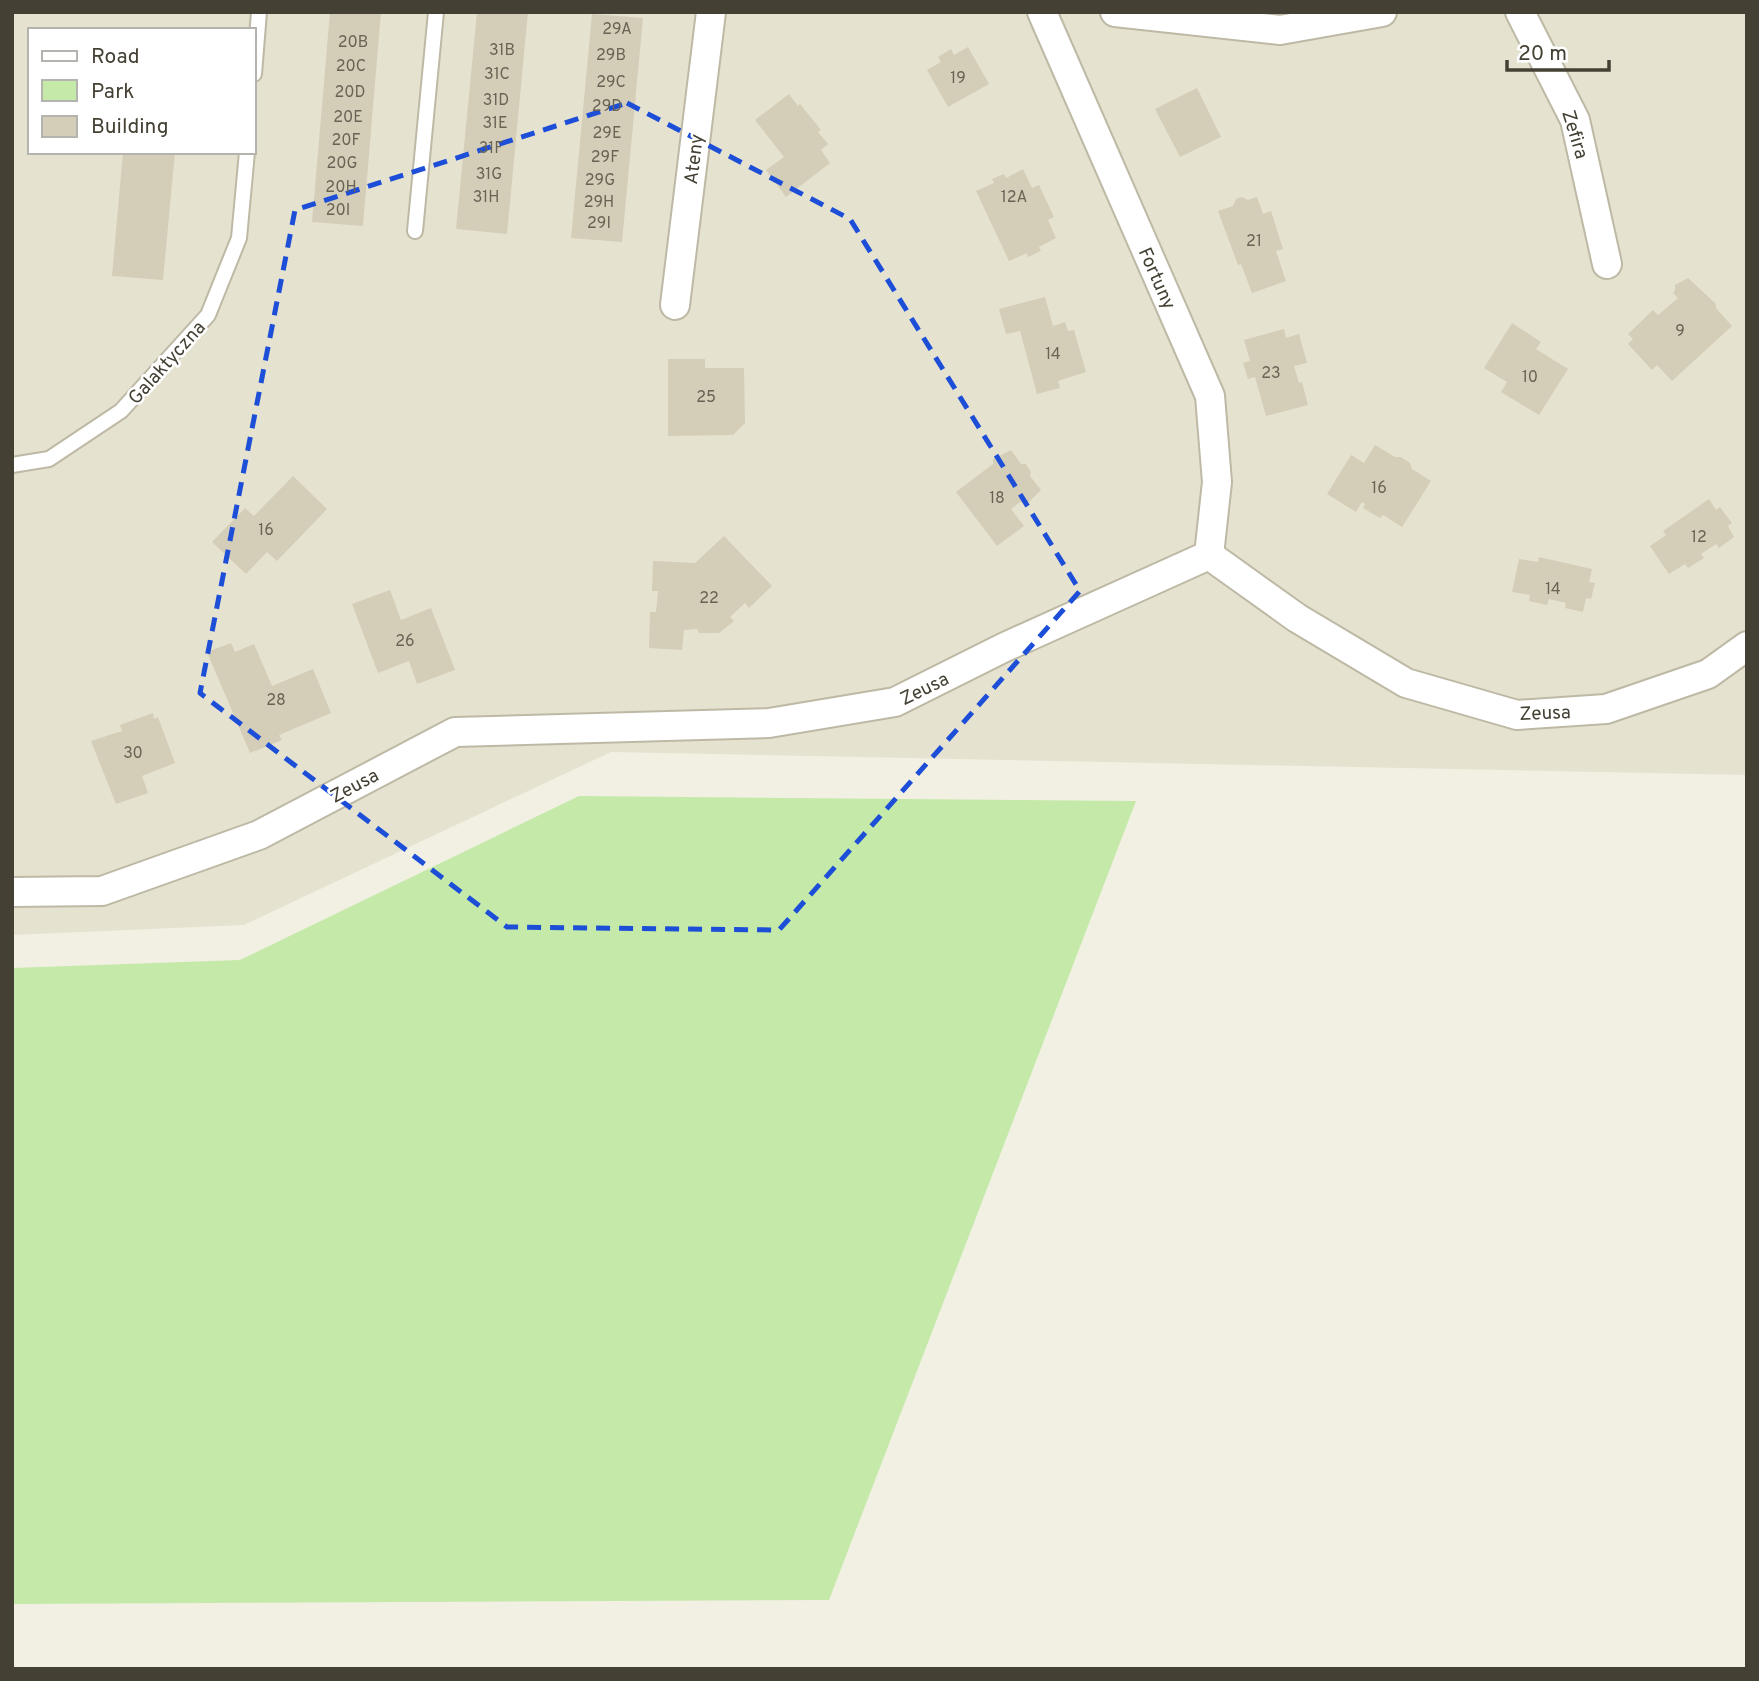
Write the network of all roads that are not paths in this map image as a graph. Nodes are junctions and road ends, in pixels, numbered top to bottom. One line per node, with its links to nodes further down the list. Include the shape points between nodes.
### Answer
1 (259, 12): 8 (lane)
2 (436, 12): 10 (lane)
3 (711, 12): 12 (street, Ateny)
4 (1042, 12): 14 (street, Fortuny, via 1210,396 1217,482)
5 (1115, 12): 6 (street, via 1280,30)
6 (1382, 12)
7 (1520, 12): 11 (street, Zefira, via 1575,120)
8 (256, 49)
9 (247, 154): 13 (lane, Galaktyczna, via 239,237 208,315 121,411 49,459)
10 (415, 230)
11 (1607, 264)
12 (675, 306)
13 (12, 465)
14 (1209, 555): 15 (street, Zeusa, via 1297,618 1406,683 1517,715 1606,709 1708,674); 16 (street, Zeusa, via 895,702 769,723 455,732 233,845 102,891)
15 (1747, 646)
16 (12, 892)

